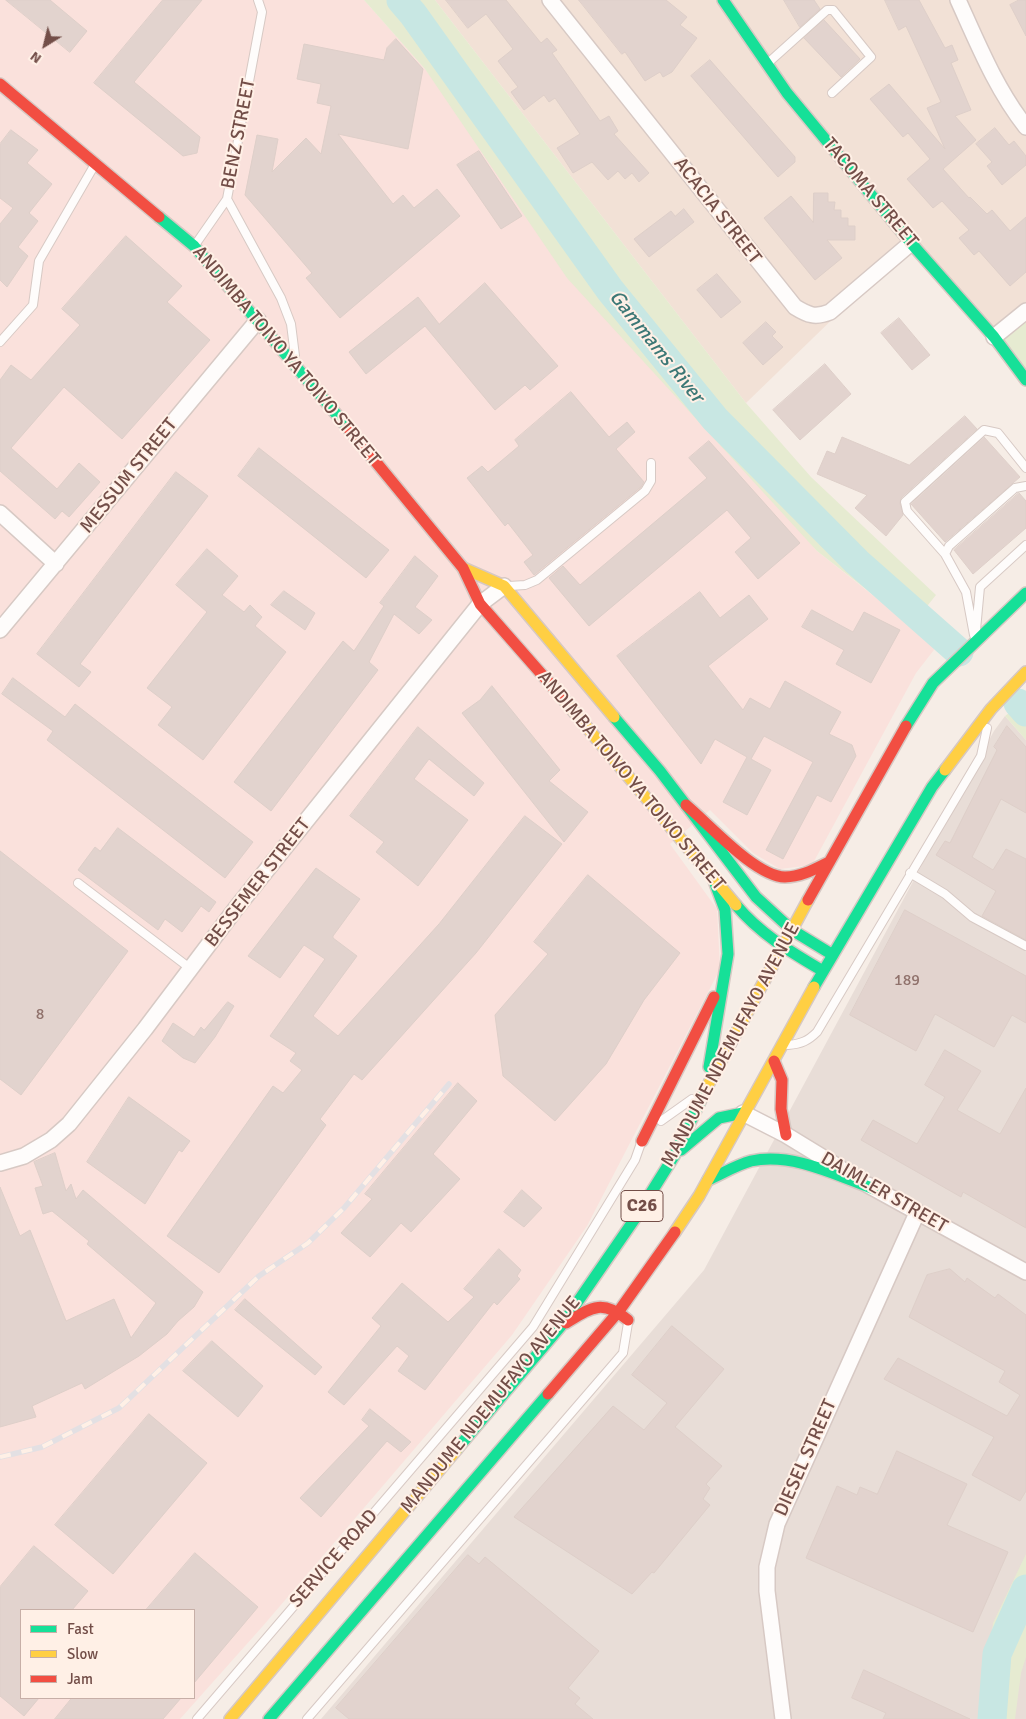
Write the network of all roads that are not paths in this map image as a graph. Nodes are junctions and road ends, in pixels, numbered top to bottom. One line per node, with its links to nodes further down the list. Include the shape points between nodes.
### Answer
1 (258, 0): 10 (lane, BENZ STREET, via 262,12)
2 (550, 0): 11 (street, ACACIA STREET, via 795,307 819,317 830,312)
3 (723, 0): 5 (main road, TACOMA STREET)
4 (958, 0): 8 (street, via 988,65)
5 (766, 64): 7 (lane, via 827,10 833,10 871,57); 11 (main road, TACOMA STREET)
6 (0, 84): 9 (main road, ANDIMBA TOIVO YA TOIVO STREET)
7 (832, 93)
8 (1026, 127)
9 (95, 164): 12 (main road, ANDIMBA TOIVO YA TOIVO STREET); 16 (lane, via 39,261 33,305)
10 (227, 199): 12 (lane, BENZ STREET); 17 (lane, via 288,315)
11 (911, 243): 15 (main road, TACOMA STREET)
12 (194, 246): 14 (main road, ANDIMBA TOIVO YA TOIVO STREET)
13 (1026, 310): 15 (street)
14 (258, 320): 17 (main road, ANDIMBA TOIVO YA TOIVO STREET); 25 (street, MESSUM STREET)
15 (994, 337): 18 (main road, TACOMA STREET)
16 (0, 342)
17 (296, 366): 26 (main road, ANDIMBA TOIVO YA TOIVO STREET)
18 (1026, 380)
19 (651, 462): 27 (lane, via 649,486 608,522 537,580 525,585)
20 (1026, 468): 24 (lane, via 998,433 984,430 905,502)
21 (1026, 486): 24 (lane, via 1015,488 948,546)
22 (1, 515): 25 (street)
23 (1026, 545): 31 (lane, via 980,587)
24 (945, 554): 31 (lane, via 966,592)
25 (56, 564): 30 (street, MESSUM STREET)
26 (464, 568): 27 (main road, ANDIMBA TOIVO YA TOIVO STREET); 29 (main road, ANDIMBA TOIVO YA TOIVO STREET)
27 (504, 586): 29 (street, BESSEMER STREET); 34 (main road, ANDIMBA TOIVO YA TOIVO STREET)
28 (1026, 594): 31 (main road, MANDUME NDEMUFAYO AVENUE / C26)
29 (480, 604): 37 (main road, ANDIMBA TOIVO YA TOIVO STREET); 43 (street, BESSEMER STREET)
30 (0, 630)
31 (975, 640): 35 (main road, MANDUME NDEMUFAYO AVENUE / C26, via 933,683)
32 (1026, 672): 33 (main road, MANDUME NDEMUFAYO AVENUE / C26)
33 (990, 709): 36 (lane, via 981,756); 42 (main road, MANDUME NDEMUFAYO AVENUE / C26, via 932,787)
34 (686, 805): 35 (main road, via 751,864 767,874 798,876); 39 (main road, ANDIMBA TOIVO YA TOIVO STREET, via 756,898)
35 (829, 862): 39 (main road, MANDUME NDEMUFAYO AVENUE / C26)
36 (910, 873): 40 (lane, via 945,894 972,917); 46 (lane, via 817,1032 798,1044)
37 (713, 878): 41 (main road, ANDIMBA TOIVO YA TOIVO STREET, via 747,919); 45 (main road, via 725,910 728,934)
38 (78, 883): 43 (lane)
39 (792, 930): 41 (main road, MANDUME NDEMUFAYO AVENUE / C26); 42 (main road, ANDIMBA TOIVO YA TOIVO STREET)
40 (1026, 946)
41 (782, 947): 44 (main road, ANDIMBA TOIVO YA TOIVO STREET); 48 (main road, MANDUME NDEMUFAYO AVENUE / C26)
42 (833, 955): 44 (main road, MANDUME NDEMUFAYO AVENUE / C26)
43 (191, 969): 53 (street, BESSEMER STREET, via 69,1124 51,1140 24,1156)
44 (823, 971): 46 (main road, MANDUME NDEMUFAYO AVENUE / C26)
45 (726, 975): 48 (main road); 51 (main road)
46 (784, 1045): 47 (main road, MANDUME NDEMUFAYO AVENUE / C26)
47 (774, 1061): 49 (main road, MANDUME NDEMUFAYO AVENUE / C26); 50 (main road, via 782,1080 781,1109)
48 (704, 1091): 51 (lane, SERVICE ROAD, via 660,1122); 52 (main road, MANDUME NDEMUFAYO AVENUE / C26)
49 (743, 1114): 50 (street, DAIMLER STREET); 52 (main road, via 719,1118); 54 (main road, MANDUME NDEMUFAYO AVENUE / C26)
50 (786, 1135): 55 (street, DAIMLER STREET)
51 (642, 1140): 63 (lane, SERVICE ROAD, via 635,1160 533,1327)
52 (674, 1156): 62 (main road, MANDUME NDEMUFAYO AVENUE / C26)
53 (0, 1163)
54 (708, 1180): 55 (main road, via 751,1161 777,1159 811,1166); 58 (main road, MANDUME NDEMUFAYO AVENUE / C26)
55 (874, 1188): 56 (street, DAIMLER STREET)
56 (917, 1213): 57 (street, DAIMLER STREET); 67 (street, DIESEL STREET, via 777,1524 767,1567 767,1591)
57 (1026, 1272)
58 (645, 1277): 59 (lane); 60 (main road, MANDUME NDEMUFAYO AVENUE / C26)
59 (635, 1303)
60 (619, 1311): 61 (main road); 62 (main road, via 597,1305); 65 (main road, MANDUME NDEMUFAYO AVENUE / C26)
61 (630, 1316): 66 (lane, via 622,1352)
62 (561, 1326): 64 (main road, MANDUME NDEMUFAYO AVENUE / C26)
63 (197, 1719)
64 (230, 1719)
65 (269, 1719)
66 (307, 1719)
67 (783, 1719)

